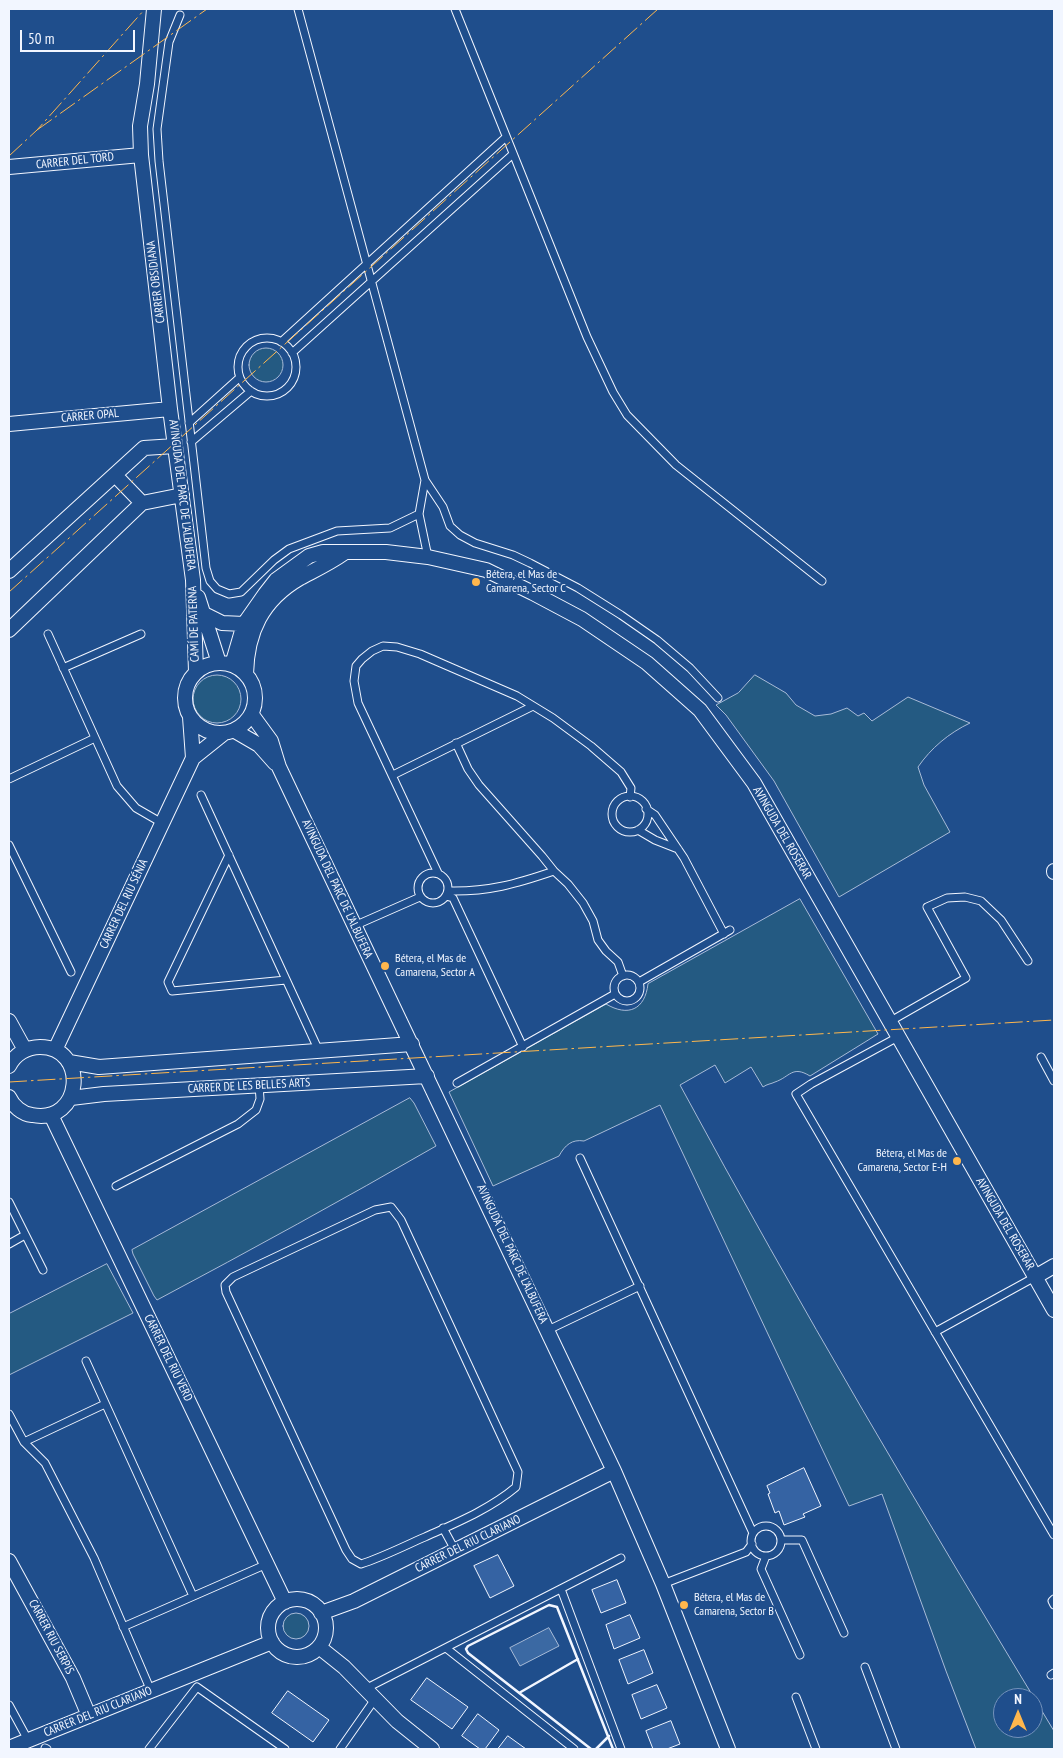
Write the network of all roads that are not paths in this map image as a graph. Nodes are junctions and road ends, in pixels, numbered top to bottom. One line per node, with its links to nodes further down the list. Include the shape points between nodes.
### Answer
1 (154, 9): 7 (street, via 140,126)
2 (298, 9): 9 (lane)
3 (455, 9): 5 (lane)
4 (180, 15): 16 (lane, via 169,42 157,129)
5 (506, 137): 6 (lane); 9 (lane)
6 (513, 154): 10 (lane); 29 (lane, via 587,337 627,415 676,466)
7 (141, 155): 8 (street, CARRER DEL TORD); 15 (street, CARRER OBSIDIANA)
8 (9, 168)
9 (367, 263): 10 (lane); 11 (lane)
10 (372, 282): 12 (lane); 21 (lane)
11 (281, 342): 12 (lane); 13 (lane, via 264,338 247,345 238,360)
12 (292, 353): 14 (lane, via 296,372 286,388 269,396)
13 (239, 378): 14 (lane); 16 (lane)
14 (251, 392): 18 (lane)
15 (170, 409): 17 (street, CARRER OPAL); 19 (street, AVINGUDA DEL PARC DE L'ALBUFERA)
16 (189, 423): 18 (lane)
17 (9, 424)
18 (192, 442): 24 (lane, via 206,568 217,589 229,594 241,592 274,560 312,539 337,531 390,528)
19 (175, 446): 20 (street, via 144,448); 22 (street, AVINGUDA DEL PARC DE L'ALBUFERA)
20 (115, 475): 23 (street); 27 (street)
21 (425, 480): 24 (lane); 39 (lane, via 443,507 450,526 460,535 522,559 621,615 690,668)
22 (182, 495): 23 (street); 28 (street, AVINGUDA DEL PARC DE L'ALBUFERA)
23 (142, 503): 32 (street)
24 (419, 514): 26 (lane)
25 (344, 553): 26 (street, AVINGUDA DEL ROSERAR, via 386,552); 31 (street, AVINGUDA DEL ROSERAR, via 324,552 309,556 276,580); 38 (street, via 280,592 265,608 254,626)
26 (428, 557): 70 (street, AVINGUDA DEL ROSERAR, via 486,570 582,618 647,663 700,710 754,783)
27 (9, 571)
28 (193, 580): 30 (street, CAMÍ DE PATERNA); 37 (street, CAMÍ DE PATERNA)
29 (822, 581)
30 (204, 614): 31 (street, CAMÍ DE PATERNA, via 222,623); 35 (street, CAMÍ DE PATERNA)
31 (244, 624): 35 (street, AVINGUDA DEL ROSERAR)
32 (9, 630)
33 (48, 634): 36 (lane)
34 (141, 634): 36 (lane)
35 (225, 664): 37 (street, via 207,665); 38 (street)
36 (63, 668): 44 (lane)
37 (196, 672): 42 (street, via 185,693 185,706)
38 (246, 674): 41 (street, via 255,691)
39 (718, 698)
40 (533, 706): 45 (lane); 48 (lane, via 420,654 383,646 372,651 356,666 354,680 358,703); 51 (lane, via 621,772 632,788)
41 (252, 715): 43 (street, via 244,725); 47 (street, AVINGUDA DEL PARC DE L'ALBUFERA, via 271,741)
42 (190, 717): 43 (street, via 210,733); 46 (street, CARRER DEL RIU SÉNIA)
43 (229, 732): 46 (street, CARRER DEL RIU SÉNIA); 47 (street, AVINGUDA DEL PARC DE L'ALBUFERA, via 259,744)
44 (95, 738): 49 (lane); 53 (lane, via 117,786 136,808)
45 (456, 744): 48 (lane); 58 (lane, via 479,785)
46 (193, 758): 53 (street, CARRER DEL RIU SÉNIA)
47 (279, 767): 62 (street, AVINGUDA DEL PARC DE L'ALBUFERA)
48 (393, 775): 59 (lane)
49 (9, 779)
50 (201, 795): 57 (lane)
51 (630, 797): 52 (lane, via 640,800); 54 (lane, via 617,801 612,817 620,829)
52 (646, 809): 54 (lane, via 645,823); 56 (lane, via 655,815)
53 (162, 823): 75 (street, CARRER DEL RIU SÉNIA)
54 (638, 830): 56 (lane)
55 (9, 845): 64 (lane)
56 (678, 850): 67 (lane, via 727,932)
57 (229, 855): 66 (lane); 66 (lane, via 168,982 172,990)
58 (554, 871): 60 (lane, via 495,889); 65 (lane, via 583,903 593,921 598,940 618,962)
59 (438, 873): 60 (lane, via 447,881); 61 (lane, via 427,874 419,881 417,891)
60 (447, 894): 61 (lane, via 433,903); 73 (lane, via 454,898)
61 (420, 897): 62 (lane)
62 (354, 926): 72 (street, AVINGUDA DEL PARC DE L'ALBUFERA)
63 (1028, 961): 70 (lane, via 1001,920 981,901 965,897 946,898 927,907 966,978)
64 (71, 972)
65 (623, 976): 67 (lane, via 632,976); 68 (lane, via 615,983)
66 (286, 980): 76 (lane)
67 (639, 982): 68 (lane, via 639,993 633,1000 624,1001)
68 (615, 994): 73 (lane)
69 (9, 1021): 74 (street)
70 (889, 1022): 71 (street, AVINGUDA DEL ROSERAR)
71 (898, 1037): 94 (street, AVINGUDA DEL ROSERAR); 98 (lane, via 796,1094)
72 (412, 1044): 76 (street); 80 (street, AVINGUDA DEL PARC DE L'ALBUFERA)
73 (523, 1047): 82 (lane)
74 (25, 1050): 75 (street, via 45,1047); 79 (street)
75 (55, 1050): 78 (street)
76 (319, 1051): 78 (street, via 98,1067)
77 (1041, 1057): 81 (lane)
78 (69, 1062): 84 (street, via 75,1079)
79 (9, 1066)
80 (427, 1076): 83 (street, CARRER DE LES BELLES ARTS); 97 (street, AVINGUDA DEL PARC DE L'ALBUFERA)
81 (1054, 1081)
82 (457, 1083)
83 (260, 1085): 84 (street, CARRER DE LES BELLES ARTS); 88 (lane, via 256,1110 238,1124)
84 (71, 1098): 86 (street)
85 (9, 1100): 86 (street, via 28,1115)
86 (51, 1115): 113 (street, CARRER DEL RIU VERD)
87 (580, 1158): 95 (lane)
88 (116, 1186)
89 (9, 1202): 90 (lane)
90 (25, 1235): 91 (lane); 93 (lane)
91 (9, 1244)
92 (1054, 1266): 94 (street)
93 (43, 1270)
94 (1035, 1277): 96 (street, AVINGUDA DEL ROSERAR); 98 (lane)
95 (640, 1286): 97 (lane); 105 (lane)
96 (1054, 1310)
97 (548, 1330): 103 (street, AVINGUDA DEL PARC DE L'ALBUFERA)
98 (935, 1332): 106 (lane)
99 (86, 1361): 100 (lane)
100 (105, 1404): 102 (lane); 116 (lane)
101 (9, 1414): 102 (lane)
102 (24, 1442): 121 (lane, via 45,1463 94,1558)
103 (614, 1471): 109 (street, CARRER DEL RIU CLARIANO); 114 (street, AVINGUDA DEL PARC DE L'ALBUFERA)
104 (443, 1528): 104 (lane, via 503,1498 516,1487 518,1472 401,1220 391,1207 375,1210 233,1276 225,1285 226,1292 352,1559 361,1564 376,1559); 109 (lane)
105 (753, 1533): 107 (lane, via 761,1526 771,1526 778,1530); 108 (lane)
106 (1054, 1535)
107 (782, 1540): 110 (lane, via 778,1551); 122 (lane, via 802,1540)
108 (752, 1544): 110 (lane, via 757,1552); 114 (lane, via 746,1552)
109 (455, 1550): 120 (street, CARRER DEL RIU CLARIANO, via 354,1601)
110 (766, 1556): 126 (lane, via 761,1569)
111 (621, 1558): 115 (lane)
112 (9, 1561): 133 (street, CARRER RIU SERPIS, via 65,1664)
113 (267, 1564): 116 (lane); 118 (street, CARRER DEL RIU VERD)
114 (663, 1584): 142 (street, AVINGUDA DEL PARC DE L'ALBUFERA)
115 (561, 1589): 125 (lane); 141 (lane)
116 (193, 1596): 121 (lane)
117 (1054, 1599): 119 (lane)
118 (285, 1602): 120 (street, via 301,1600 316,1606); 123 (street, via 271,1614 268,1633)
119 (1054, 1605)
120 (321, 1613): 124 (street, via 326,1630)
121 (124, 1627): 129 (lane)
122 (844, 1633)
123 (272, 1642): 124 (street, via 278,1650 294,1657 312,1653); 128 (street, CARRER DEL RIU CLARIANO)
124 (319, 1647): 130 (street)
125 (446, 1648): 130 (lane); 140 (lane)
126 (800, 1656)
127 (865, 1667): 144 (lane)
128 (194, 1680): 129 (street, CARRER DEL RIU CLARIANO); 136 (lane); 137 (lane)
129 (151, 1691): 133 (street, CARRER DEL RIU CLARIANO)
130 (370, 1694): 138 (lane); 139 (street)
131 (796, 1697): 143 (lane)
132 (9, 1705): 134 (lane)
133 (89, 1716): 134 (street, CARRER DEL RIU CLARIANO)
134 (28, 1740): 135 (street, CARRER DEL RIU CLARIANO)
135 (9, 1748)
136 (149, 1749)
137 (285, 1749)
138 (340, 1749)
139 (432, 1749)
140 (574, 1749)
141 (621, 1749)
142 (728, 1749)
143 (816, 1749)
144 (896, 1749)

